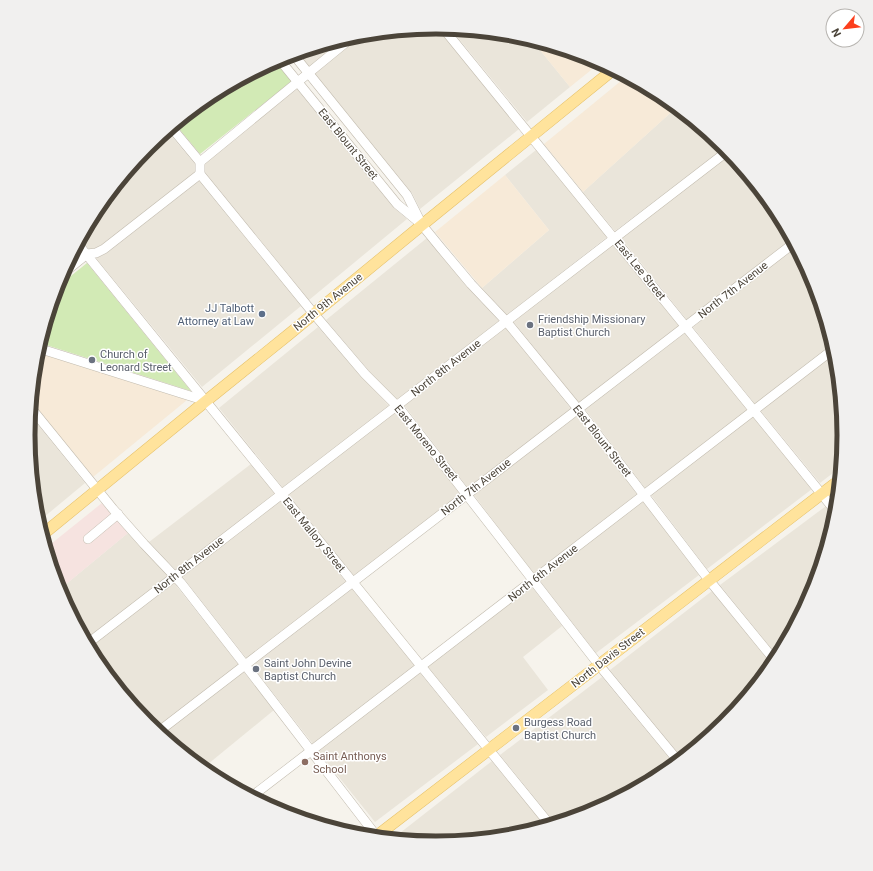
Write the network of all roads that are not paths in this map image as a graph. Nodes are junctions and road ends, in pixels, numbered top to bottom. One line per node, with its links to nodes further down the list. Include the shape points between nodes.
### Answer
1 (448, 34): 9 (street, East Lee Street)
2 (341, 46): 5 (street)
3 (297, 59): 5 (street, East Blount Street)
4 (284, 65): 7 (street, East Blount Street)
5 (308, 73): 7 (street); 13 (street, East Blount Street, via 407,195)
6 (610, 73): 9 (main road, North 9th Avenue)
7 (298, 82): 11 (street); 13 (street, East Blount Street, via 397,204)
8 (175, 132): 11 (street)
9 (532, 136): 13 (main road, North 9th Avenue); 14 (street, East Lee Street)
10 (723, 155): 14 (street, North 8th Avenue)
11 (200, 162): 12 (street)
12 (200, 174): 17 (street, via 104,249); 19 (street, East Moreno Street)
13 (422, 225): 19 (main road, North 9th Avenue); 20 (street, East Blount Street)
14 (614, 238): 20 (street, North 8th Avenue); 21 (street, East Lee Street)
15 (790, 246): 21 (street, North 7th Avenue)
16 (82, 248): 17 (street, East Mallory Street)
17 (87, 254): 18 (street); 24 (street, East Mallory Street)
18 (73, 265)
19 (314, 314): 24 (main road, North 9th Avenue); 25 (street, East Moreno Street, via 366,374)
20 (506, 321): 25 (street, North 8th Avenue); 26 (street, East Blount Street)
21 (686, 326): 26 (street, North 7th Avenue); 27 (street, East Lee Street)
22 (45, 350): 24 (street)
23 (829, 353): 27 (street, North 6th Avenue)
24 (206, 401): 30 (main road, North 9th Avenue); 32 (street, East Mallory Street)
25 (397, 405): 32 (street, North 8th Avenue); 33 (street, East Moreno Street)
26 (578, 409): 33 (street, North 7th Avenue); 34 (street, East Blount Street)
27 (754, 410): 31 (street, East Lee Street); 34 (street, North 6th Avenue)
28 (36, 414): 30 (street)
29 (835, 483): 31 (main road, North Davis Street)
30 (97, 490): 36 (street); 37 (main road, North 9th Avenue)
31 (822, 493): 35 (street, East Lee Street); 41 (main road, North Davis Street)
32 (282, 494): 39 (street, North 8th Avenue); 42 (street, East Mallory Street)
33 (467, 494): 40 (street, East Moreno Street); 42 (street, North 7th Avenue)
34 (644, 495): 40 (street, North 6th Avenue); 41 (street, East Blount Street)
35 (832, 505)
36 (118, 514): 38 (street); 39 (street)
37 (47, 531)
38 (88, 539)
39 (175, 576): 43 (street, North 8th Avenue); 45 (street)
40 (533, 580): 46 (street, East Moreno Street); 47 (street, North 6th Avenue)
41 (709, 580): 44 (street, East Blount Street); 46 (main road, North Davis Street)
42 (353, 582): 45 (street, North 7th Avenue); 47 (street, East Mallory Street)
43 (92, 640)
44 (772, 657)
45 (245, 665): 48 (street, North 7th Avenue); 50 (street)
46 (599, 665): 49 (main road, North Davis Street); 51 (street, East Moreno Street)
47 (421, 666): 49 (street, East Mallory Street); 50 (street, North 6th Avenue)
48 (163, 728)
49 (489, 750): 53 (street, East Mallory Street); 55 (main road, North Davis Street)
50 (311, 751): 52 (street, North 6th Avenue); 54 (street)
51 (676, 758)
52 (255, 794)
53 (547, 821)
54 (372, 832)
55 (381, 833)

